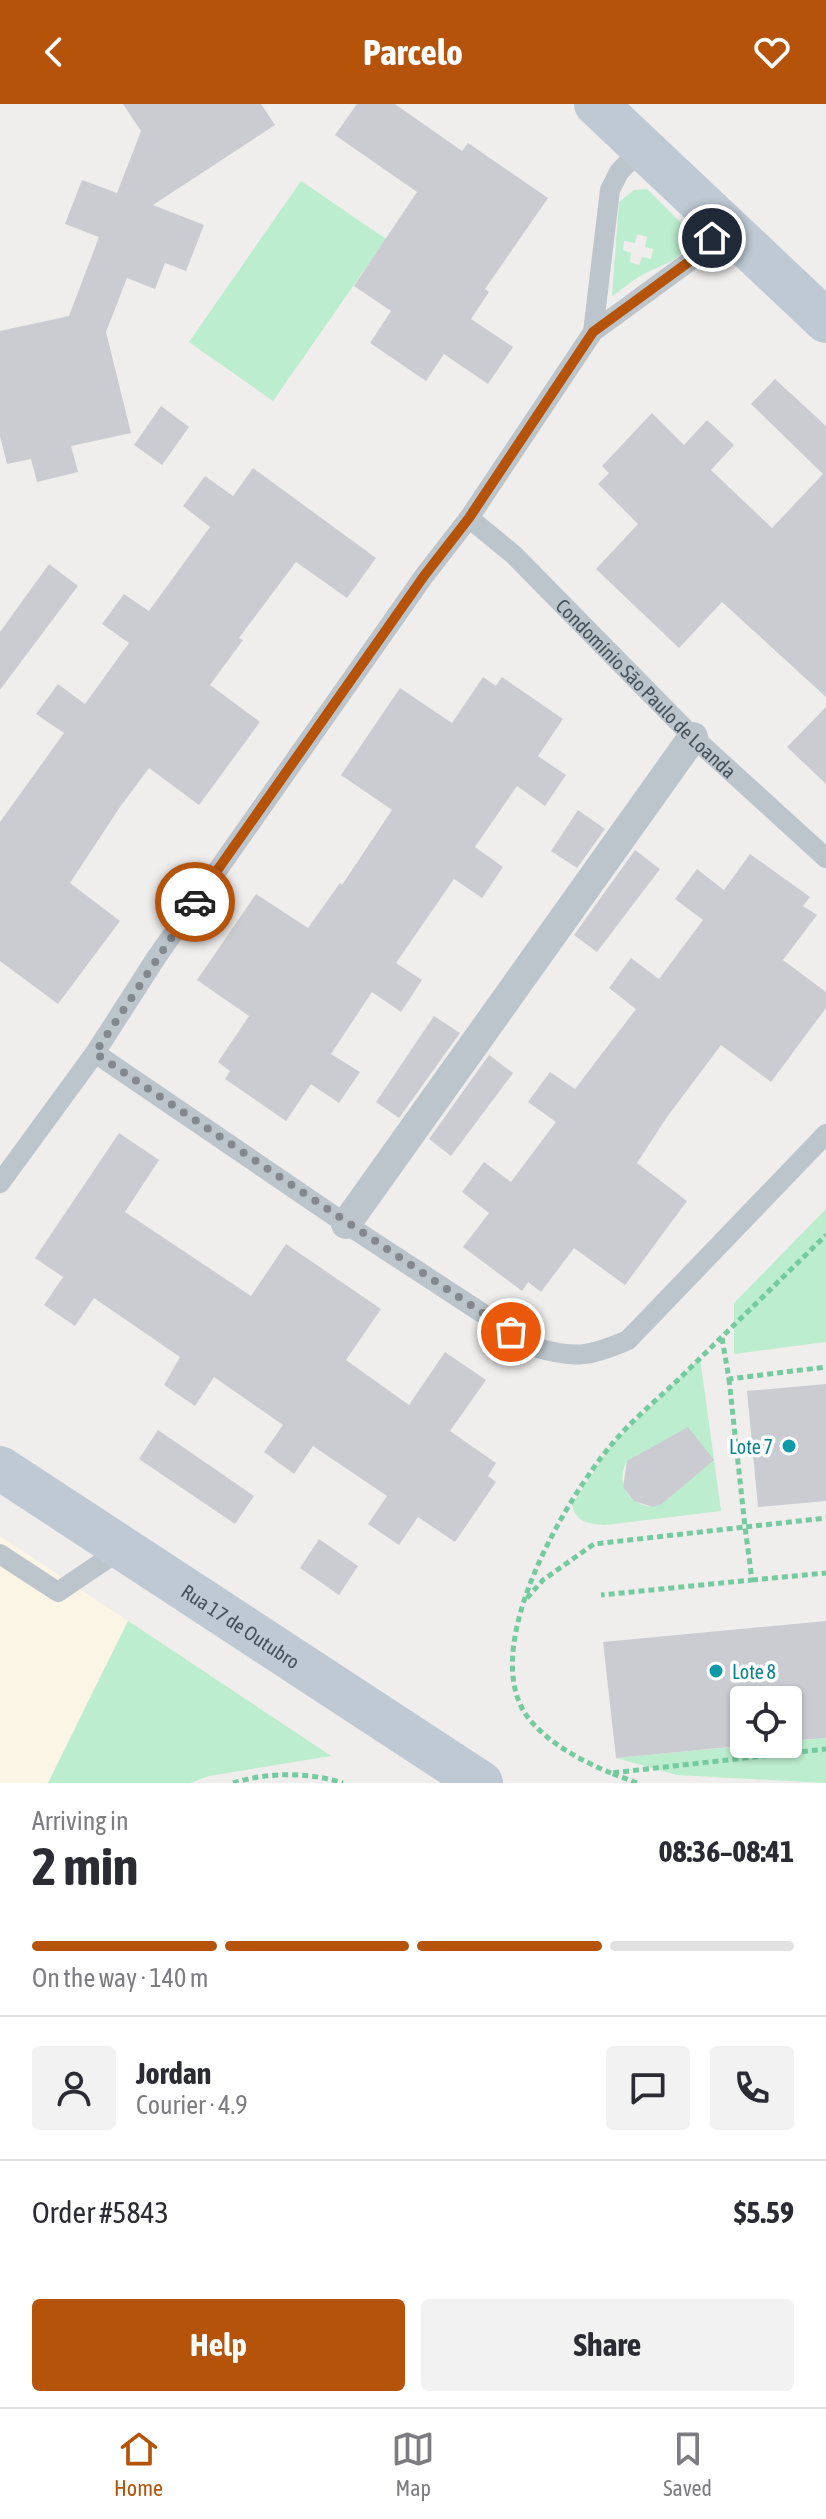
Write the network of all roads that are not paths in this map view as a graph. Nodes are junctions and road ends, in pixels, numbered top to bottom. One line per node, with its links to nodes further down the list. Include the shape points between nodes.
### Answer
1 (596, 104): 2 (main road)
2 (642, 148): 3 (main road); 5 (lane, via 610,190)
3 (722, 223): 4 (main road); 5 (lane, via 701,253)
4 (826, 321)
5 (593, 332): 6 (lane)
6 (469, 518): 7 (lane, Condomínio São Paulo de Loanda, via 514,555); 9 (lane, via 156,958)
7 (693, 737): 8 (lane, Condomínio São Paulo de Loanda); 12 (street)
8 (826, 858)
9 (95, 1053): 11 (lane); 12 (lane)
10 (826, 1134): 12 (lane, via 628,1340 600,1353 570,1358 534,1347)
11 (0, 1183)
12 (346, 1224)
13 (0, 1468): 14 (main road, Rua 17 de Outubro)
14 (123, 1548): 15 (lane, via 58,1592); 16 (main road, Rua 17 de Outubro)
15 (0, 1554)
16 (481, 1783)

